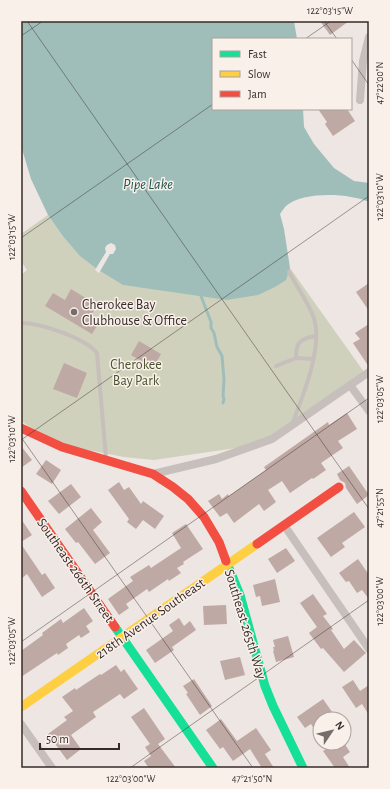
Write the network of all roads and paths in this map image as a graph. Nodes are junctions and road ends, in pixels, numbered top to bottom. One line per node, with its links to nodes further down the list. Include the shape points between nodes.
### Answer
1 (369, 37): 2 (street, via 363,61)
2 (360, 100)
3 (289, 272): 5 (lane, via 314,318)
4 (21, 323): 14 (lane, via 53,329 84,342 97,353)
5 (315, 336): 6 (lane, via 302,340 297,345); 7 (lane)
6 (296, 358): 7 (lane); 8 (lane)
7 (313, 359): 12 (lane, via 310,378)
8 (276, 366)
9 (369, 372): 10 (street)
10 (350, 385): 11 (street); 12 (street)
11 (369, 411)
12 (292, 425): 15 (street, via 250,448)
13 (21, 428): 14 (street, Southeast 265th Way, via 52,443)
14 (106, 461): 15 (street, Southeast 265th Way)
15 (153, 474): 19 (street, Southeast 265th Way, via 188,499 204,517)
16 (339, 487): 18 (street, 218th Avenue Southeast)
17 (21, 491): 20 (street, Southeast 266th Street)
18 (284, 525): 19 (street, 218th Avenue Southeast); 21 (street)
19 (228, 564): 20 (street, 218th Avenue Southeast); 26 (street, Southeast 265th Way, via 240,595 265,686)
20 (123, 638): 22 (street, 218th Avenue Southeast); 25 (street, Southeast 266th Street)
21 (369, 649)
22 (21, 707)
23 (21, 724): 24 (street)
24 (52, 768)
25 (213, 768)
26 (303, 768)

